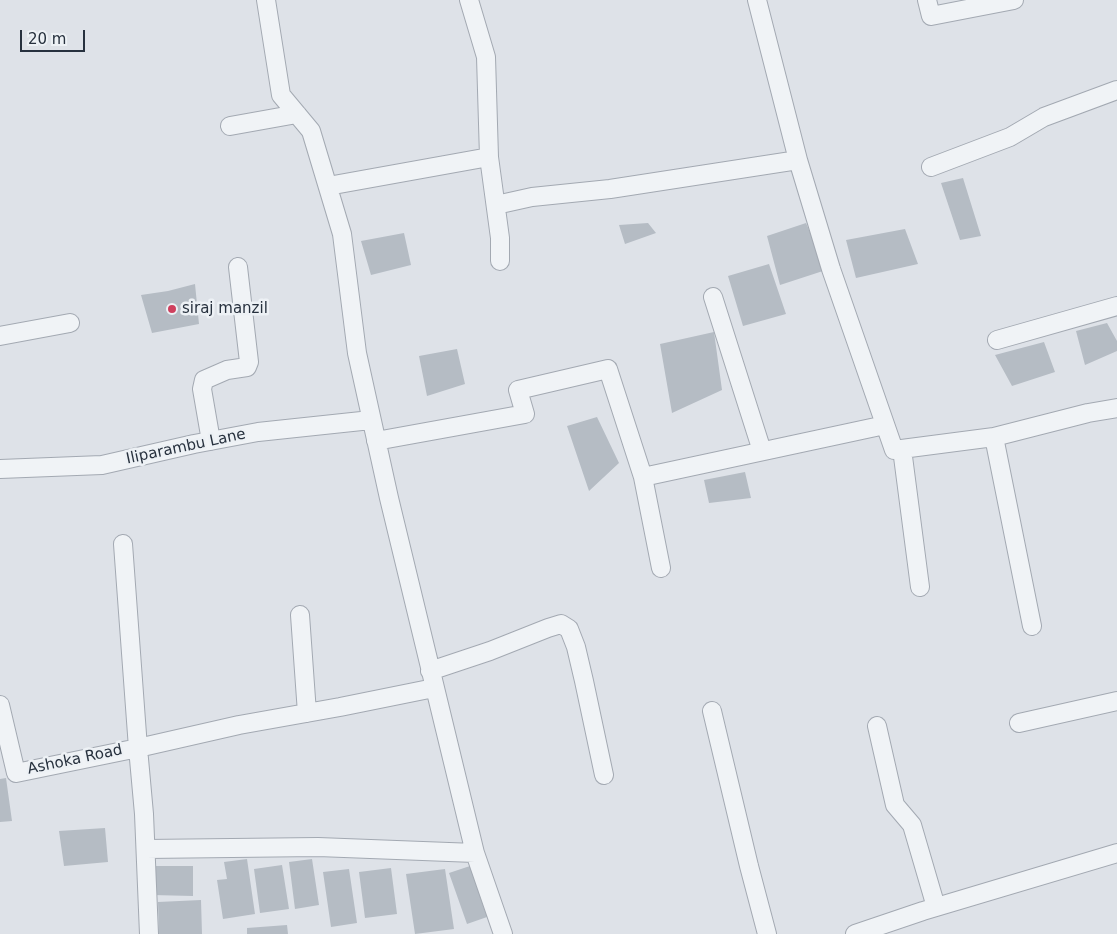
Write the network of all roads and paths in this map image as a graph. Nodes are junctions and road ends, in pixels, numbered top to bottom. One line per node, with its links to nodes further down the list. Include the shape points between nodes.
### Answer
1 (266, 0): 7 (street, via 281,95)
2 (469, 0): 9 (street, via 486,57)
3 (757, 0): 10 (street)
4 (927, 0): 5 (street, via 931,16)
5 (1014, 0)
6 (1117, 90): 11 (street, via 1044,117 1010,137)
7 (297, 114): 8 (street); 12 (street, via 311,131)
8 (230, 126)
9 (489, 157): 12 (street); 13 (street)
10 (798, 160): 13 (street, via 610,189 532,197); 23 (street, via 831,269)
11 (931, 167)
12 (328, 186): 22 (street, via 342,234 357,353)
13 (496, 205): 14 (street)
14 (500, 261)
15 (238, 267): 25 (street, via 249,362 247,367 227,370 204,380 202,389)
16 (713, 297): 28 (street)
17 (1117, 306): 20 (street)
18 (70, 323): 19 (street)
19 (0, 336)
20 (997, 340)
21 (1117, 408): 24 (street)
22 (371, 420): 25 (street, Iliparambu Lane, via 258,432); 26 (street)
23 (885, 424): 27 (street, via 894,450); 28 (street)
24 (994, 437): 27 (street); 35 (street)
25 (211, 441): 29 (street, Iliparambu Lane, via 102,465)
26 (376, 441): 30 (street, via 525,414 518,390 608,369); 36 (street)
27 (902, 449): 33 (street)
28 (762, 451): 30 (street)
29 (0, 469)
30 (643, 477): 32 (street)
31 (123, 544): 43 (street)
32 (661, 568)
33 (920, 587)
34 (300, 615): 40 (street)
35 (1032, 626)
36 (432, 680): 40 (street); 45 (street, via 490,651 561,624 570,629 576,646); 47 (street)
37 (1117, 701): 41 (street)
38 (0, 705): 44 (street, Ashoka Road)
39 (712, 711): 52 (street)
40 (307, 713): 43 (street)
41 (1019, 723)
42 (878, 726): 49 (street, via 895,805 912,825)
43 (138, 748): 44 (street, Ashoka Road); 46 (street, Ashoka Road)
44 (8, 774)
45 (604, 775)
46 (146, 849): 47 (street, via 318,848); 50 (street, Ashoka Road)
47 (475, 853): 51 (street)
48 (1117, 853): 49 (street)
49 (936, 907): 53 (street)
50 (149, 934)
51 (503, 934)
52 (767, 934)
53 (856, 934)

